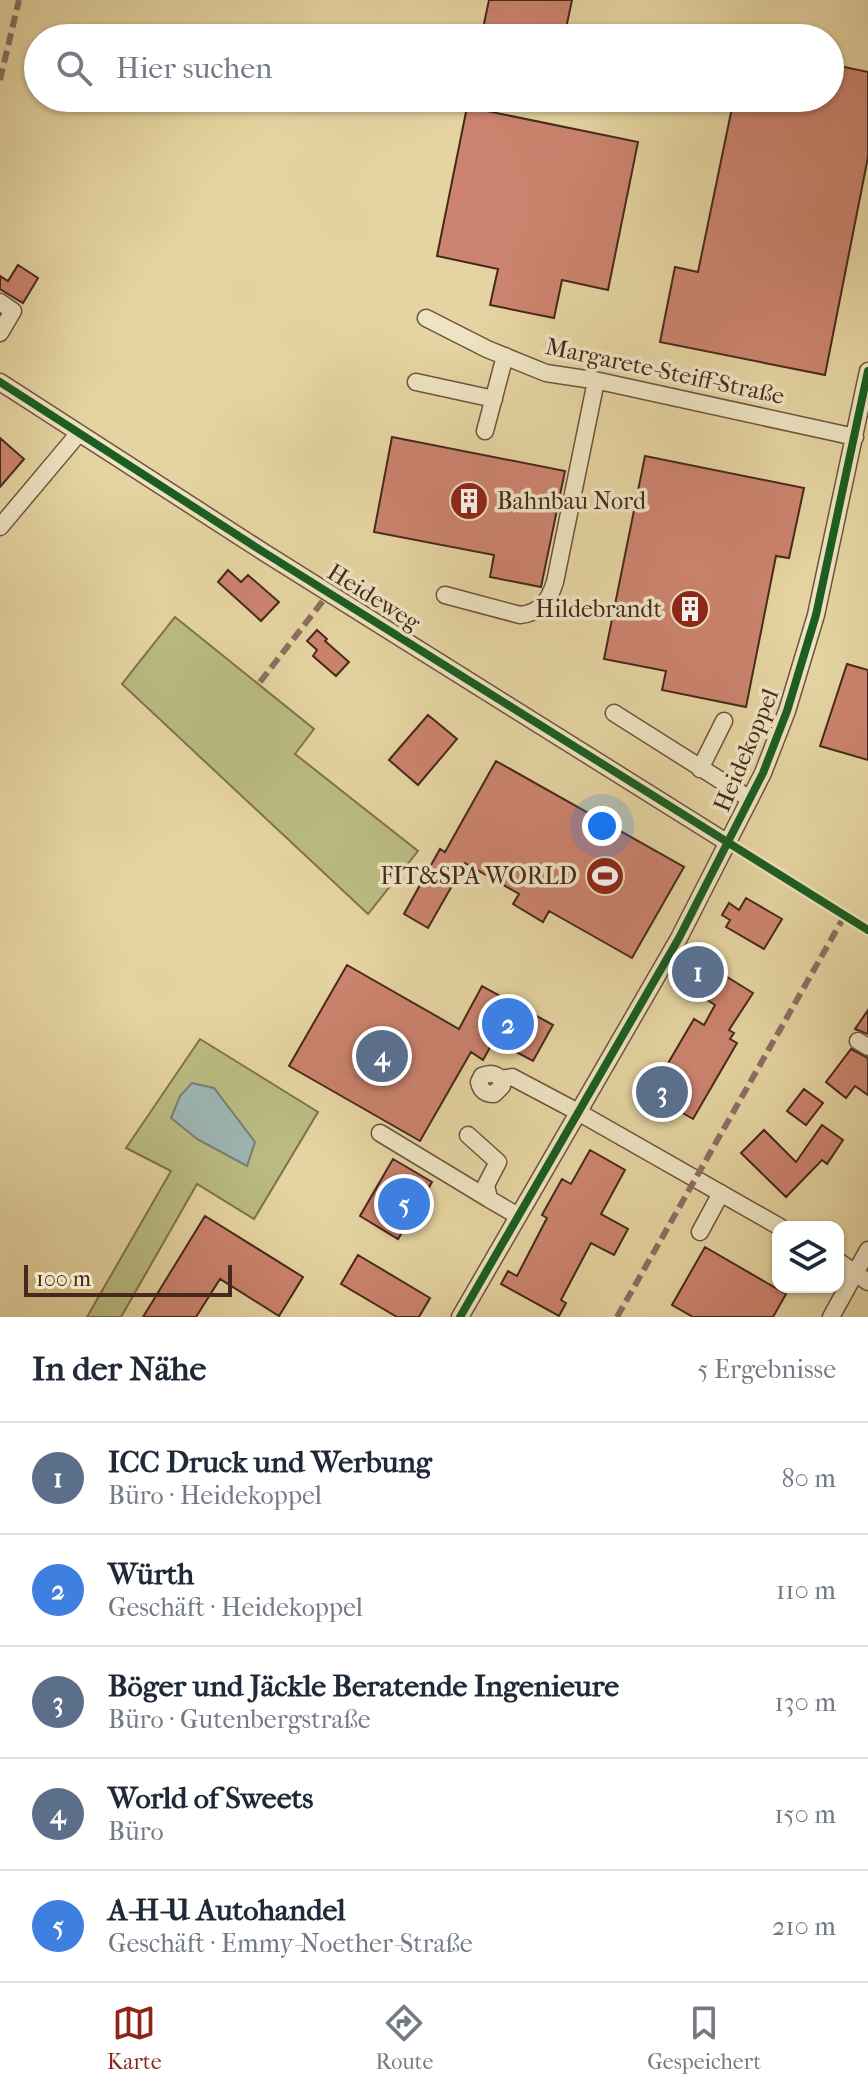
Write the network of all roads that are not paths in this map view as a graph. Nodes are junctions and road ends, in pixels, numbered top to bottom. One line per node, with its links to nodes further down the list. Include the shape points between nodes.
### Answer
1 (0, 302): 3 (street, via 13,311)
2 (426, 318): 4 (street, Margarete-Steiff-Straße)
3 (0, 333)
4 (505, 356): 6 (street, Margarete-Steiff-Straße, via 546,373); 9 (street)
5 (868, 371): 12 (street, Heidekoppel)
6 (596, 381): 12 (street, Margarete-Steiff-Straße); 14 (street, via 547,601 520,615)
7 (0, 382): 11 (street, Heideweg)
8 (416, 382): 9 (street)
9 (494, 399): 10 (street)
10 (485, 431)
11 (79, 433): 13 (street); 19 (street, Heideweg)
12 (855, 437): 18 (street, Heidekoppel, via 816,615 787,711)
13 (0, 527)
14 (445, 595)
15 (614, 713): 17 (street)
16 (724, 721): 17 (street)
17 (700, 769): 18 (street)
18 (750, 799): 19 (street, Heidekoppel)
19 (728, 843): 21 (street, Heidekoppel)
20 (501, 1079): 21 (street, via 512,1077)
21 (578, 1112): 24 (street); 26 (street, Heidekoppel)
22 (380, 1133): 25 (street)
23 (468, 1135): 25 (street, via 498,1162 486,1185)
24 (721, 1193): 27 (street); 28 (street)
25 (489, 1199): 26 (street)
26 (518, 1216): 32 (street, Heidekoppel)
27 (772, 1222)
28 (700, 1232)
29 (868, 1250): 31 (street)
30 (844, 1265): 31 (street)
31 (862, 1277): 33 (street)
32 (460, 1317)
33 (831, 1317)

